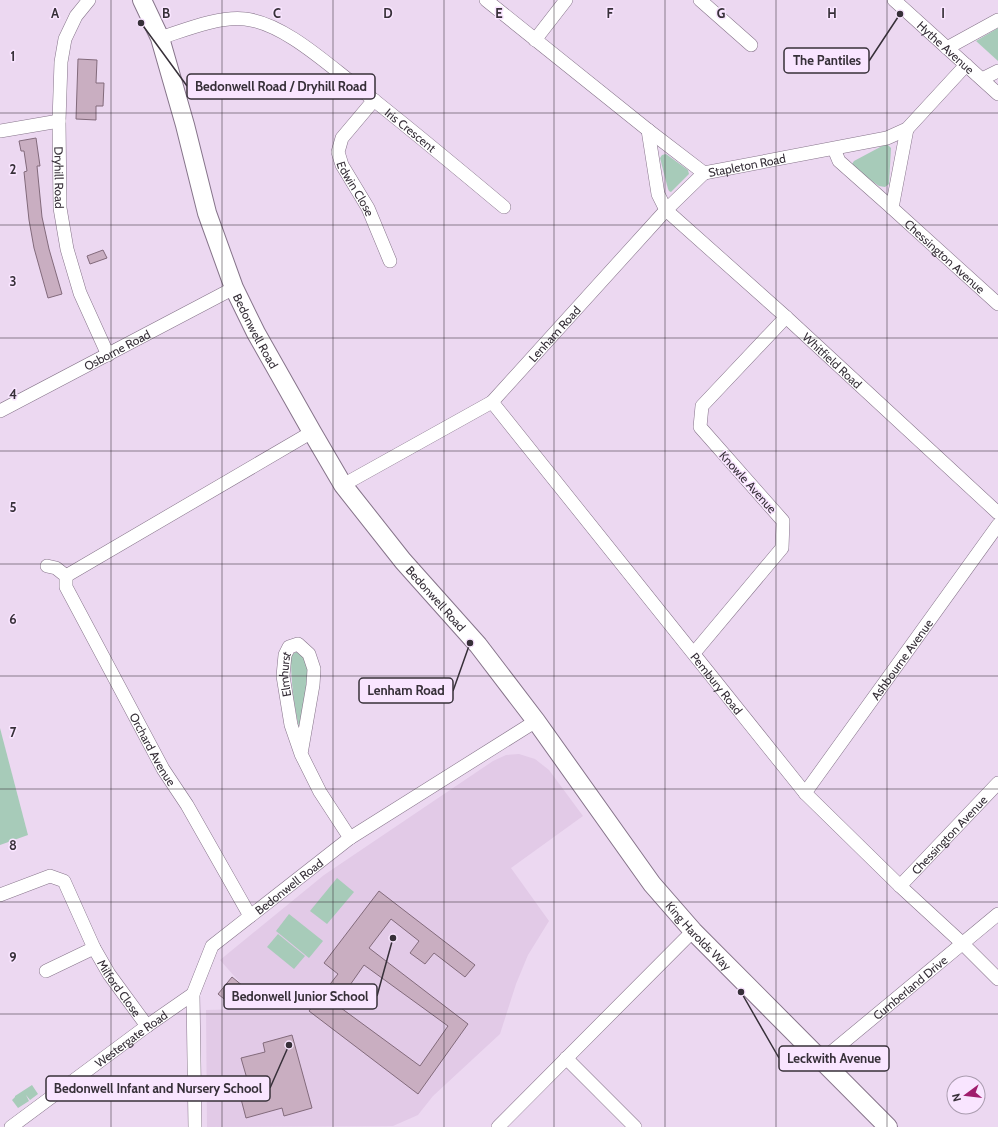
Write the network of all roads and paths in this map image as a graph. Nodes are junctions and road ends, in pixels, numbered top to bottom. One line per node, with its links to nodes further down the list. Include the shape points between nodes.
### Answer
1 (90, 0): 17 (street, Dryhill Road, via 76,16 65,39 61,62)
2 (486, 0): 9 (street, Stapleton Road)
3 (566, 0): 9 (street)
4 (700, 0): 10 (street)
5 (894, 0): 11 (street, Hythe Avenue)
6 (142, 3): 8 (street, Bedonwell Road)
7 (998, 20): 11 (street)
8 (160, 38): 16 (street, Iris Crescent, via 225,19 249,19 286,34); 27 (street, Bedonwell Road, via 207,213)
9 (535, 40): 19 (street, Stapleton Road)
10 (751, 45)
11 (947, 48): 12 (street, Hythe Avenue)
12 (966, 65): 14 (street, Hythe Avenue); 18 (street, Stapleton Road)
13 (998, 71): 14 (street)
14 (982, 79): 15 (street, Hythe Avenue)
15 (998, 94)
16 (374, 100): 23 (street, Iris Crescent); 26 (street, Edwin Close, via 342,138 338,152 342,165 368,208)
17 (59, 121): 20 (street); 30 (street, Dryhill Road, via 60,208 67,249 80,294)
18 (907, 129): 21 (street, Stapleton Road, via 887,138); 24 (street)
19 (648, 130): 22 (street, Stapleton Road); 25 (street, via 658,194)
20 (0, 131)
21 (834, 149): 22 (street, Stapleton Road); 24 (street, Chessington Avenue, via 839,161)
22 (704, 173): 25 (street, Lenham Road)
23 (504, 207)
24 (892, 208): 28 (street, Chessington Avenue)
25 (666, 210): 29 (street, Whitfield Road); 31 (street, Lenham Road)
26 (390, 261)
27 (234, 288): 30 (street, Osborne Road); 33 (street, Bedonwell Road)
28 (998, 304)
29 (786, 317): 35 (street, Whitfield Road); 39 (street, Knowle Avenue, via 702,406 700,428 783,521 782,548)
30 (108, 355): 32 (street, Osborne Road)
31 (492, 402): 34 (street, Lenham Road); 39 (street, Pembury Road)
32 (0, 411)
33 (312, 432): 34 (street, Bedonwell Road); 38 (street)
34 (344, 485): 40 (street, Bedonwell Road, via 403,561 478,645)
35 (998, 513)
36 (998, 525): 43 (street, Ashbourne Avenue)
37 (47, 566): 38 (street, via 56,568)
38 (66, 576): 48 (street, Orchard Avenue, via 66,587 160,762)
39 (694, 653): 43 (street, Pembury Road)
40 (536, 721): 44 (street, Bedonwell Road); 49 (street, King Harolds Way, via 652,884)
41 (301, 754): 41 (street, Elmhurst, via 291,725 283,676 285,655 289,647 298,644 309,654 314,669); 44 (street, Elmhurst, via 320,792)
42 (998, 783): 45 (street, Chessington Avenue)
43 (805, 793): 45 (street, Pembury Road)
44 (350, 838): 48 (street, Bedonwell Road)
45 (900, 886): 50 (street, Pembury Road)
46 (0, 895): 51 (street, Milford Close, via 50,876 64,881)
47 (998, 914): 50 (street, Cumberland Drive)
48 (250, 916): 54 (street, Bedonwell Road, via 212,946)
49 (693, 931): 56 (street); 57 (street, King Harolds Way)
50 (963, 944): 53 (street, Pembury Road); 57 (street, Cumberland Drive)
51 (94, 948): 52 (street, Milford Close); 55 (street, Milford Close, via 109,974)
52 (46, 971)
53 (998, 979)
54 (193, 994): 55 (street, Westergate Road); 59 (street, Bedonwell Road)
55 (147, 1026): 58 (street, Westergate Road)
56 (566, 1058): 60 (street); 61 (street)
57 (822, 1060): 62 (street, King Harolds Way)
58 (11, 1127)
59 (195, 1127)
60 (498, 1127)
61 (635, 1127)
62 (888, 1127)

